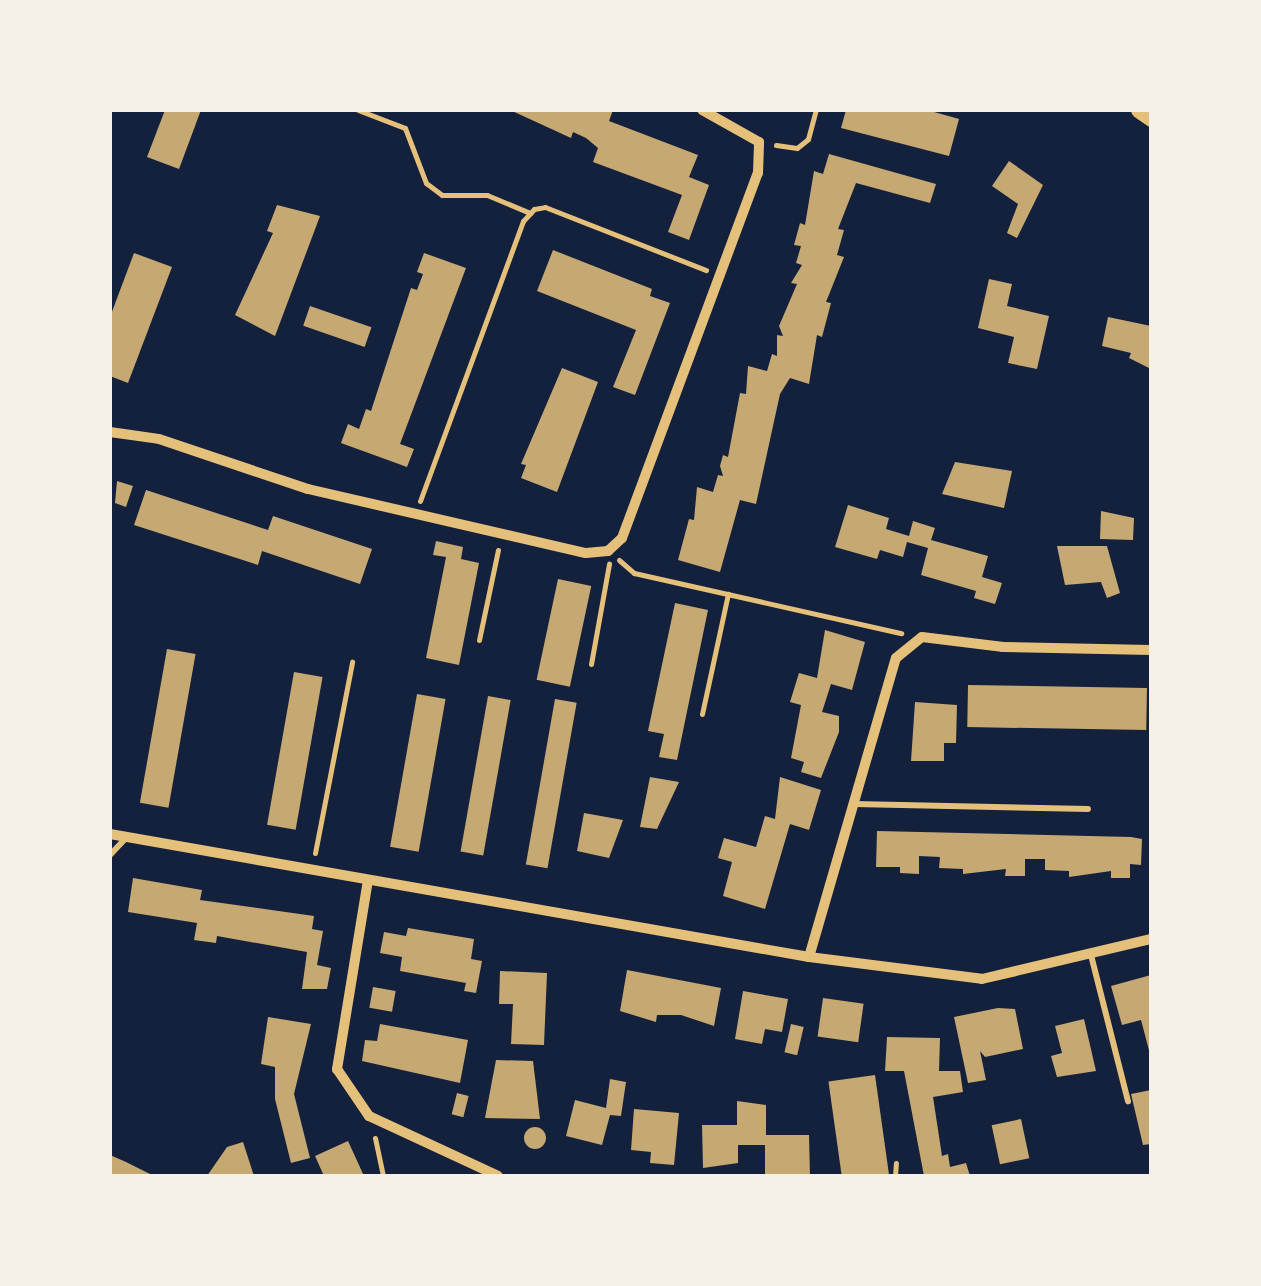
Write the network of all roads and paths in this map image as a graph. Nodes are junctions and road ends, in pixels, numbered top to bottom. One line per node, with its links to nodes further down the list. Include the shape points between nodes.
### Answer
1 (358, 110): 7 (path, via 405,128 426,183 442,196 487,195)
2 (702, 110): 6 (street)
3 (816, 110): 6 (path, via 808,139 796,148)
4 (1138, 110): 5 (street)
5 (1151, 119)
6 (759, 142): 8 (street, via 758,172)
7 (530, 213): 8 (path, via 545,207); 10 (path)
8 (719, 275): 12 (street, via 622,538)
9 (110, 432): 10 (street, via 160,439 308,489)
10 (416, 514): 11 (street)
11 (502, 532): 12 (street, via 586,553); 15 (path)
12 (608, 551): 13 (path, via 634,573); 18 (path, via 609,582)
13 (728, 594): 14 (path); 19 (path)
14 (922, 637): 16 (street, via 1003,647); 20 (street, via 896,658)
15 (479, 640)
16 (1151, 650)
17 (352, 662): 25 (path)
18 (591, 664)
19 (702, 714)
20 (852, 804): 21 (lane); 29 (street)
21 (1088, 809)
22 (110, 834): 23 (street)
23 (126, 838): 24 (lane); 25 (street)
24 (110, 854)
25 (311, 871): 26 (street)
26 (368, 880): 29 (street); 31 (street, via 336,1070)
27 (1151, 939): 28 (street)
28 (1091, 955): 29 (street, via 982,979); 30 (lane)
29 (809, 957)
30 (1128, 1101)
31 (370, 1116): 33 (path); 34 (street)
32 (896, 1163): 35 (path)
33 (383, 1176)
34 (498, 1176)
35 (895, 1176)

